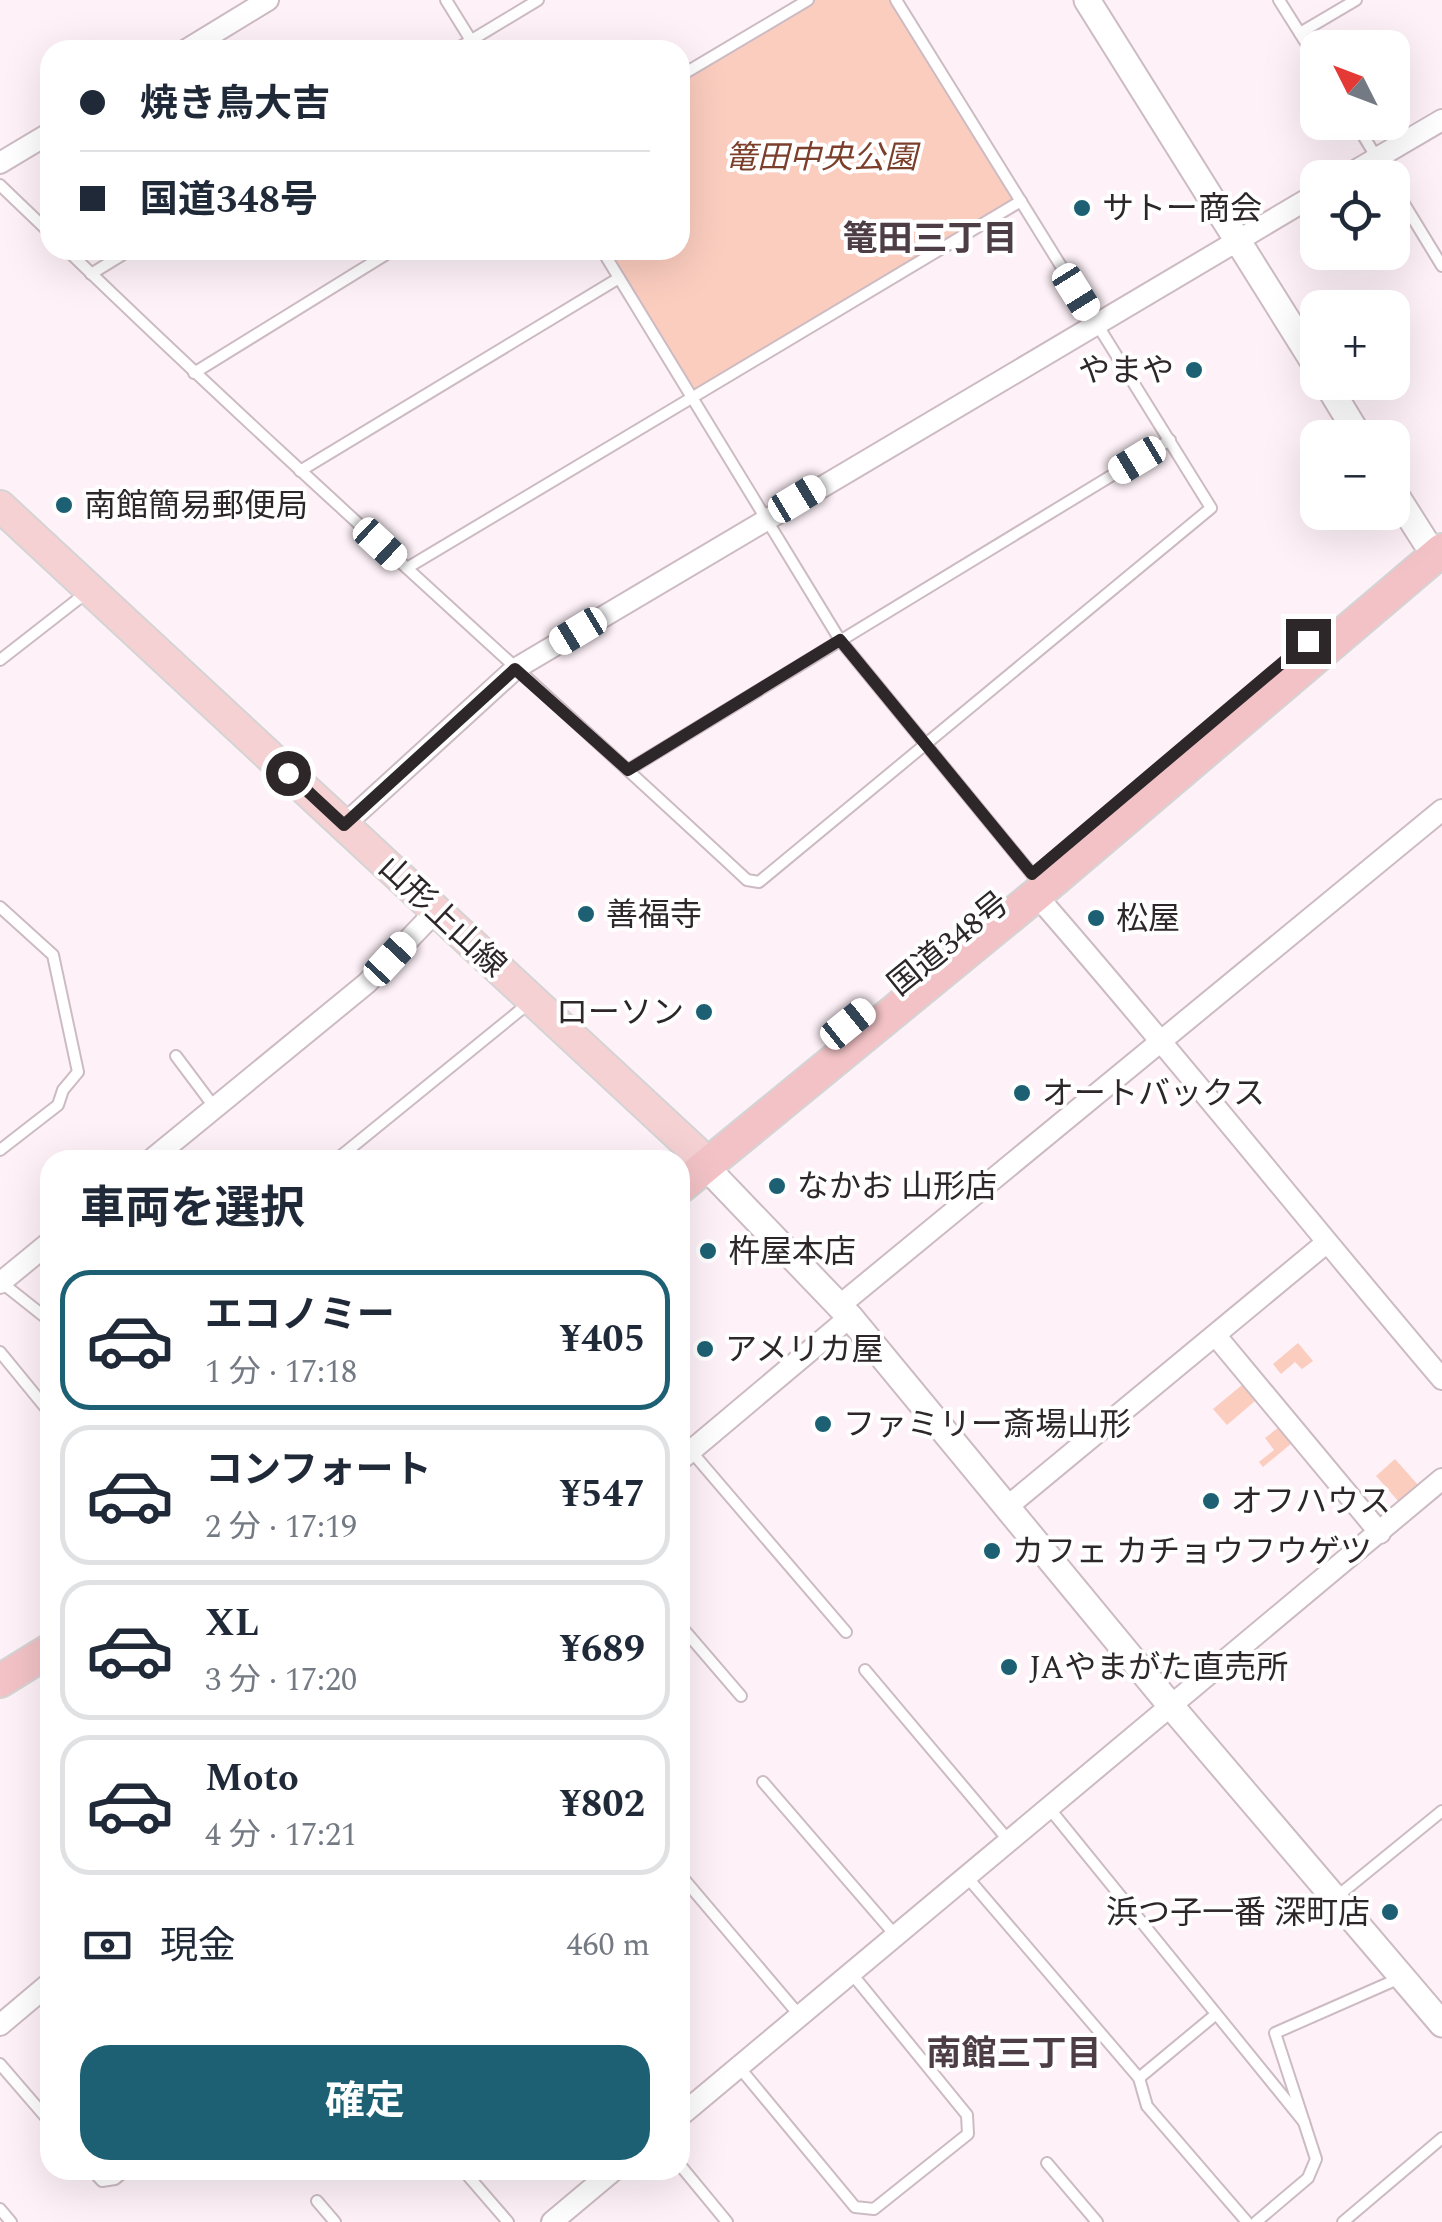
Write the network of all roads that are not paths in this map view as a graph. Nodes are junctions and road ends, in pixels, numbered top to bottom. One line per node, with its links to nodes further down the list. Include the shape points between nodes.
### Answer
1 (268, 0): 11 (street)
2 (446, 0): 12 (lane)
3 (538, 0): 13 (lane)
4 (808, 0): 14 (lane)
5 (896, 0): 22 (lane)
6 (1087, 0): 26 (street)
7 (1279, 0): 10 (lane)
8 (1356, 0): 9 (lane)
9 (1305, 30)
10 (1300, 33)
11 (202, 40)
12 (471, 40)
13 (481, 40)
14 (690, 70)
15 (1442, 120): 18 (street)
16 (40, 139): 20 (street)
17 (1366, 140): 18 (lane)
18 (1377, 158): 19 (street)
19 (1374, 160)
20 (0, 163)
21 (0, 185): 25 (lane)
22 (1021, 201): 34 (lane); 37 (lane)
23 (1300, 203): 26 (street)
24 (1410, 213): 31 (lane)
25 (40, 224)
26 (1237, 240): 34 (street); 35 (street)
27 (77, 260): 32 (lane)
28 (114, 260): 32 (lane)
29 (378, 260): 36 (lane)
30 (608, 260): 33 (lane)
31 (1442, 266)
32 (91, 274): 36 (lane)
33 (619, 278): 37 (lane); 39 (lane)
34 (1095, 322): 38 (lane); 42 (street)
35 (1300, 340)
36 (194, 373): 39 (lane)
37 (692, 399): 42 (lane); 44 (lane)
38 (1170, 440): 46 (lane); 49 (lane, via 1211,508)
39 (300, 470): 44 (lane)
40 (0, 506): 45 (main road, 山形上山線)
41 (1410, 512): 43 (street)
42 (764, 519): 46 (lane); 48 (street)
43 (1437, 547): 53 (highway, 国道348号)
44 (407, 568): 48 (lane)
45 (88, 591): 47 (lane); 52 (main road, 山形上山線)
46 (840, 640): 49 (lane); 50 (lane)
47 (0, 660)
48 (515, 669): 50 (lane); 52 (street)
49 (926, 745): 50 (lane, via 759,882 747,880); 53 (lane)
50 (628, 770)
51 (1442, 810): 57 (street)
52 (344, 825): 55 (main road, 山形上山線)
53 (1034, 885): 57 (street); 64 (highway, 国道348号)
54 (0, 907): 60 (lane, via 53,955 78,1072 58,1105)
55 (436, 911): 56 (main road, 山形上山線); 59 (street, via 367,983)
56 (534, 1000): 62 (lane); 63 (main road, 山形上山線)
57 (1164, 1042): 65 (street); 68 (street)
58 (176, 1056): 59 (lane)
59 (215, 1108): 61 (street)
60 (0, 1150)
61 (163, 1150)
62 (348, 1150)
63 (675, 1150)
64 (690, 1166): 68 (street)
65 (1326, 1243): 70 (street); 72 (street)
66 (40, 1250): 67 (street)
67 (0, 1283): 69 (lane)
68 (845, 1311): 74 (street); 77 (street)
69 (40, 1313)
70 (1216, 1336): 77 (street); 78 (street)
71 (0, 1352): 73 (lane)
72 (1442, 1379)
73 (40, 1400)
74 (690, 1452)
75 (690, 1460): 79 (lane)
76 (1442, 1479): 78 (street)
77 (1007, 1507): 87 (street)
78 (1380, 1533): 87 (street)
79 (846, 1632)
80 (40, 1637): 83 (highway)
81 (690, 1637): 86 (lane)
82 (40, 1656): 85 (highway)
83 (0, 1661)
84 (866, 1670): 91 (lane)
85 (0, 1681)
86 (740, 1696)
87 (1171, 1706): 89 (street); 94 (street)
88 (763, 1782): 95 (lane)
89 (1049, 1808): 91 (street); 99 (lane)
90 (1442, 1811): 94 (lane)
91 (1010, 1841): 92 (street)
92 (967, 1877): 95 (street); 105 (lane)
93 (690, 1886): 100 (lane)
94 (1334, 1900): 97 (street)
95 (896, 1937): 96 (street)
96 (852, 1974): 100 (street); 104 (lane, via 968,2115 968,2134 874,2209 855,2207)
97 (1401, 1978): 101 (street); 108 (lane, via 1274,2034)
98 (40, 1991): 102 (street)
99 (1215, 2014): 105 (lane); 108 (lane)
100 (800, 2016): 104 (street)
101 (1442, 2024)
102 (0, 2025)
103 (0, 2064): 107 (lane)
104 (739, 2066): 106 (street)
105 (1139, 2078): 122 (lane, via 1147,2106)
106 (690, 2108)
107 (40, 2110)
108 (1304, 2122): 123 (lane, via 1316,2159 1308,2178)
109 (1442, 2138): 124 (lane)
110 (1048, 2163): 121 (lane)
111 (690, 2178): 120 (lane)
112 (472, 2180): 118 (lane)
113 (602, 2180): 119 (street)
114 (317, 2202): 117 (lane)
115 (0, 2209): 116 (lane)
116 (11, 2222)
117 (335, 2222)
118 (508, 2222)
119 (552, 2222)
120 (727, 2222)
121 (1097, 2222)
122 (1247, 2222)
123 (1256, 2222)
124 (1343, 2222)

